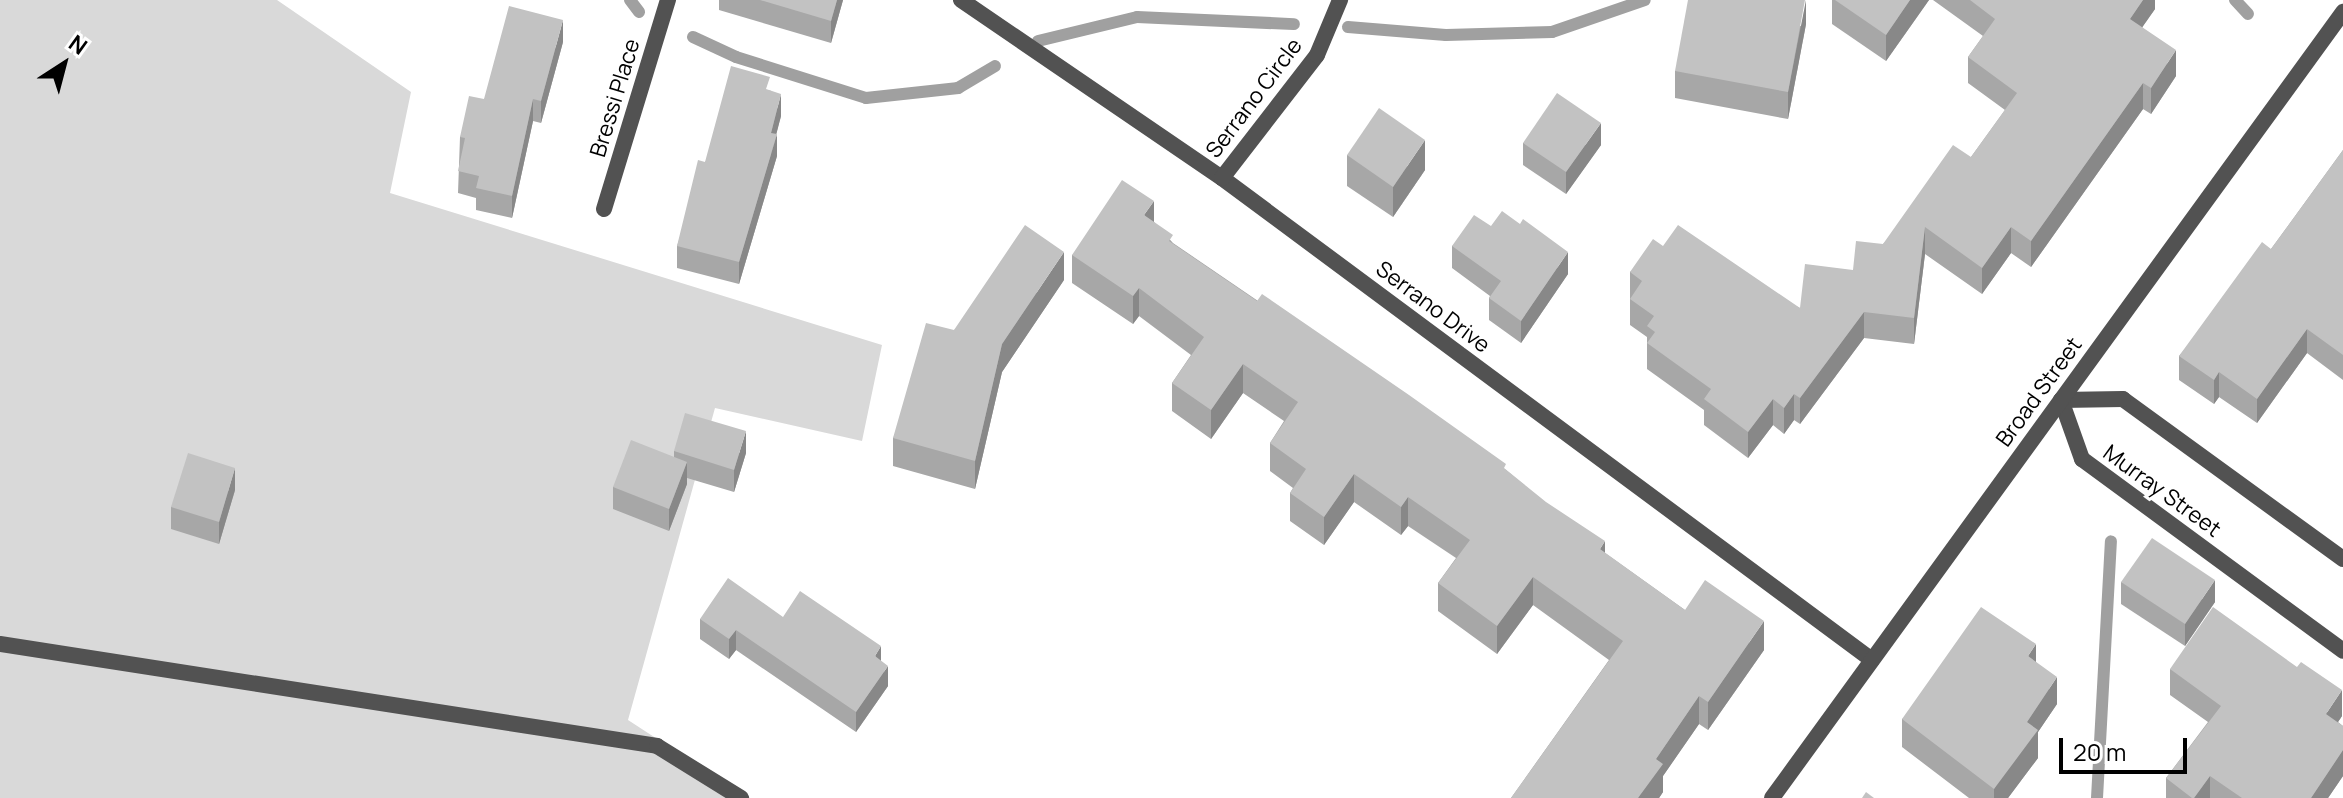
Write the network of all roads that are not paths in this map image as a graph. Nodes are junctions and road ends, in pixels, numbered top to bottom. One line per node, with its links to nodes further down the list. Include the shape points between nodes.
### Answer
1 (668, 0): 6 (street, Bressi Place)
2 (961, 0): 5 (street, Serrano Drive)
3 (1340, 0): 5 (street, Serrano Circle, via 1317,55)
4 (2343, 12): 7 (street, Broad Street)
5 (1222, 178): 11 (street, Serrano Drive)
6 (604, 209)
7 (2061, 400): 8 (street, via 2123,399); 10 (street, Murray Street, via 2082,459); 11 (street, Broad Street)
8 (2343, 559)
9 (0, 644): 12 (street, via 657,746)
10 (2343, 651)
11 (1872, 660): 13 (street, Broad Street)
12 (741, 798)
13 (1772, 798)

